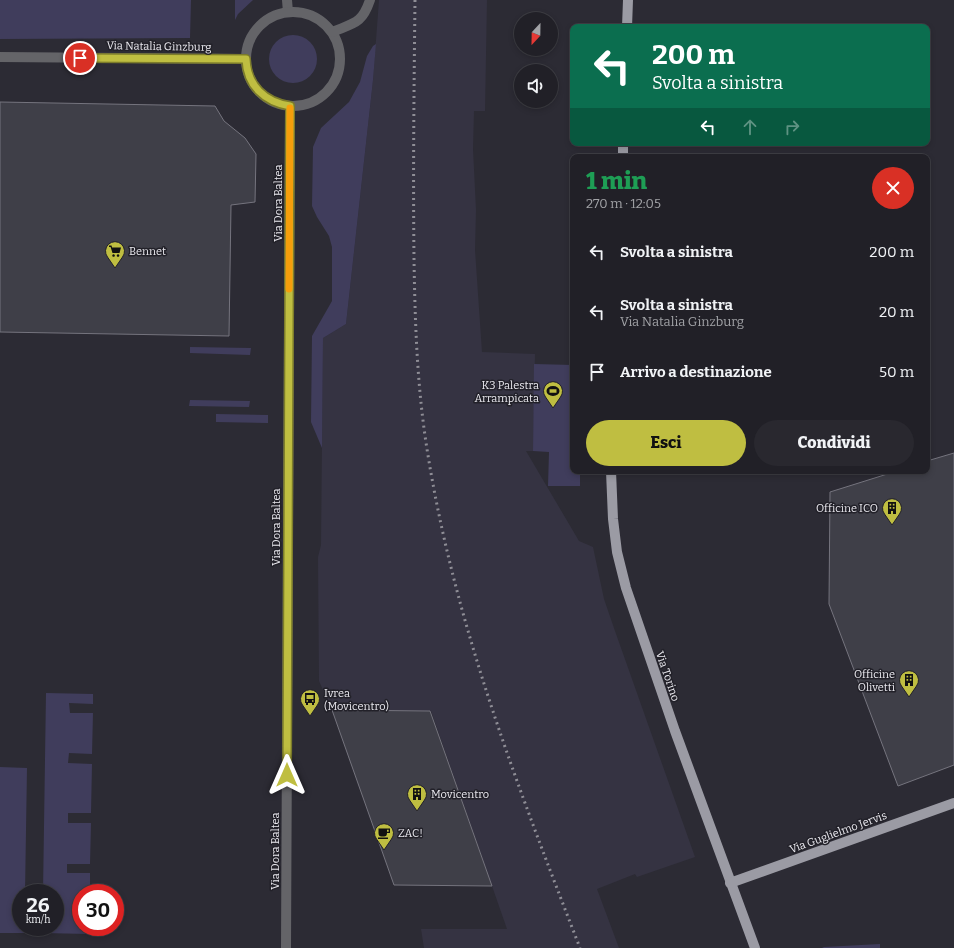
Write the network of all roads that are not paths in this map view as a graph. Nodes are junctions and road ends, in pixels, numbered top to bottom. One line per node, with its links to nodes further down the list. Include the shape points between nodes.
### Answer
1 (287, 0): 4 (street)
2 (370, 0): 6 (street, via 360,20)
3 (628, 0): 5 (main road)
4 (288, 12): 6 (street, via 307,14 321,21); 8 (street, via 271,17 256,30 248,45)
5 (627, 24)
6 (332, 32): 9 (street, via 339,46 340,56 336,80 319,99 303,105)
7 (0, 57): 8 (street, Via Natalia Ginzburg)
8 (246, 59): 9 (street, via 249,76 260,93 270,101)
9 (290, 106): 13 (street, Via Dora Baltea)
10 (611, 474): 12 (main road, Via Torino, via 617,552 626,588)
11 (954, 803): 12 (main road, Via Guglielmo Jervis)
12 (730, 883): 14 (main road, Via Torino)
13 (286, 948)
14 (755, 948)

